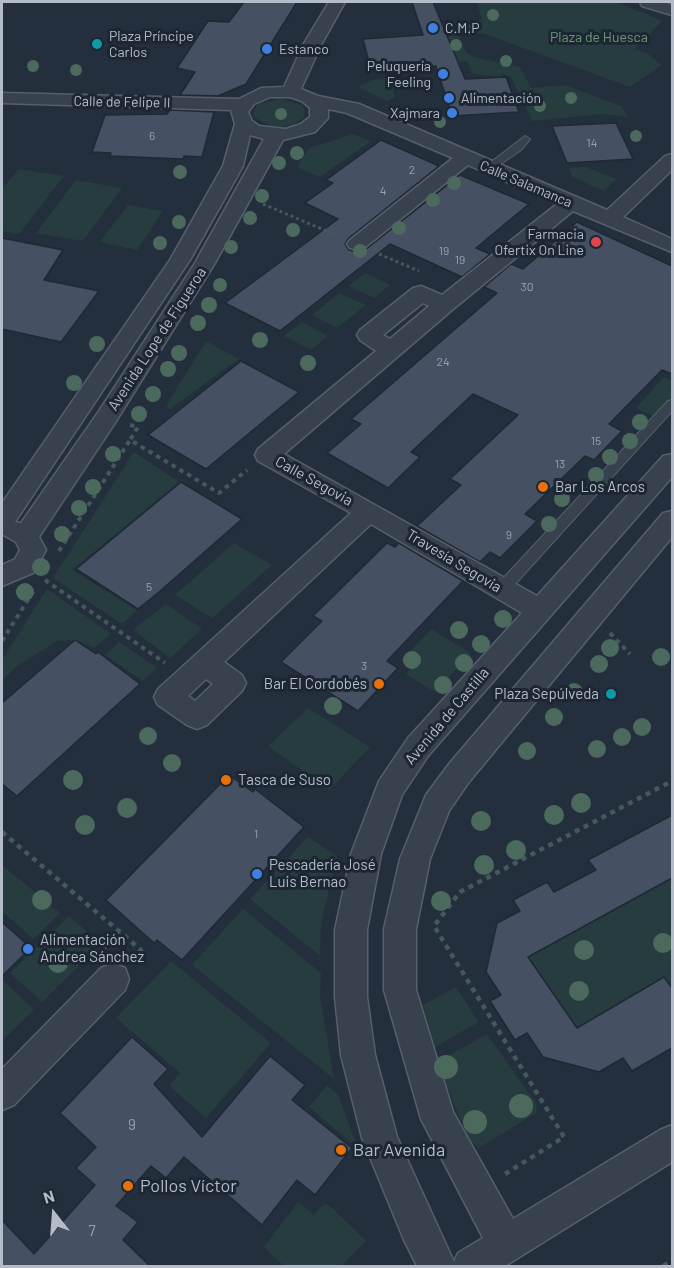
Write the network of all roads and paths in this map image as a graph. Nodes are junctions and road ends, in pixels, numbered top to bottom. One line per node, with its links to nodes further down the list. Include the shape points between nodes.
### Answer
1 (337, 2): 4 (street)
2 (648, 2): 3 (street)
3 (672, 10)
4 (291, 92): 6 (street, Calle Salamanca); 7 (street, via 267,92 248,99)
5 (2, 98): 7 (street, Calle de Felipe II)
6 (314, 101): 8 (street, Calle Salamanca, via 352,108); 9 (street, via 321,112)
7 (243, 115): 10 (street, via 263,133); 26 (street, Avenida Lope de Figueroa, via 233,166 180,261)
8 (379, 122): 9 (street, Calle Salamanca); 12 (street, Calle Salamanca)
9 (315, 123): 10 (street, Calle Salamanca, via 299,132)
10 (276, 135): 20 (street, Avenida Lope de Figueroa, via 205,263)
11 (525, 139): 14 (lane)
12 (465, 158): 14 (street, Calle Salamanca); 17 (street)
13 (672, 160): 16 (street)
14 (489, 168): 15 (street, Calle Salamanca)
15 (570, 203): 16 (street, Calle Salamanca); 22 (street, Calle Segovia)
16 (609, 219): 18 (street, Calle Salamanca)
17 (357, 244)
18 (672, 246)
19 (672, 405): 30 (lane)
20 (107, 417): 21 (path, via 138,427); 27 (street, Avenida Lope de Figueroa)
21 (130, 440): 22 (path, via 219,493); 28 (path)
22 (267, 455): 24 (street, Calle Segovia)
23 (672, 462): 31 (street, Avenida de Castilla)
24 (369, 511): 30 (street, Travesía Segovia); 33 (street, Calle Segovia)
25 (672, 520): 39 (street, via 459,773 436,804 415,860 400,929 400,990 438,1119)
26 (2, 522)
27 (14, 533): 29 (street, via 31,542 30,558 16,572)
28 (55, 558)
29 (2, 576)
30 (502, 589): 31 (street, Travesía Segovia)
31 (539, 610): 42 (street, Avenida de Castilla, via 418,747 388,790 366,854 351,930 351,997 358,1055 380,1138)
32 (2, 641): 33 (path, via 42,577)
33 (196, 671)
34 (672, 781): 39 (path, via 460,892 434,926 564,1137)
35 (2, 832): 36 (path, via 141,951)
36 (113, 979): 37 (street)
37 (2, 1094)
38 (672, 1142): 40 (street)
39 (477, 1192): 40 (street)
40 (506, 1244): 43 (street)
41 (672, 1261): 44 (path)
42 (437, 1266)
43 (471, 1266)
44 (663, 1266)

